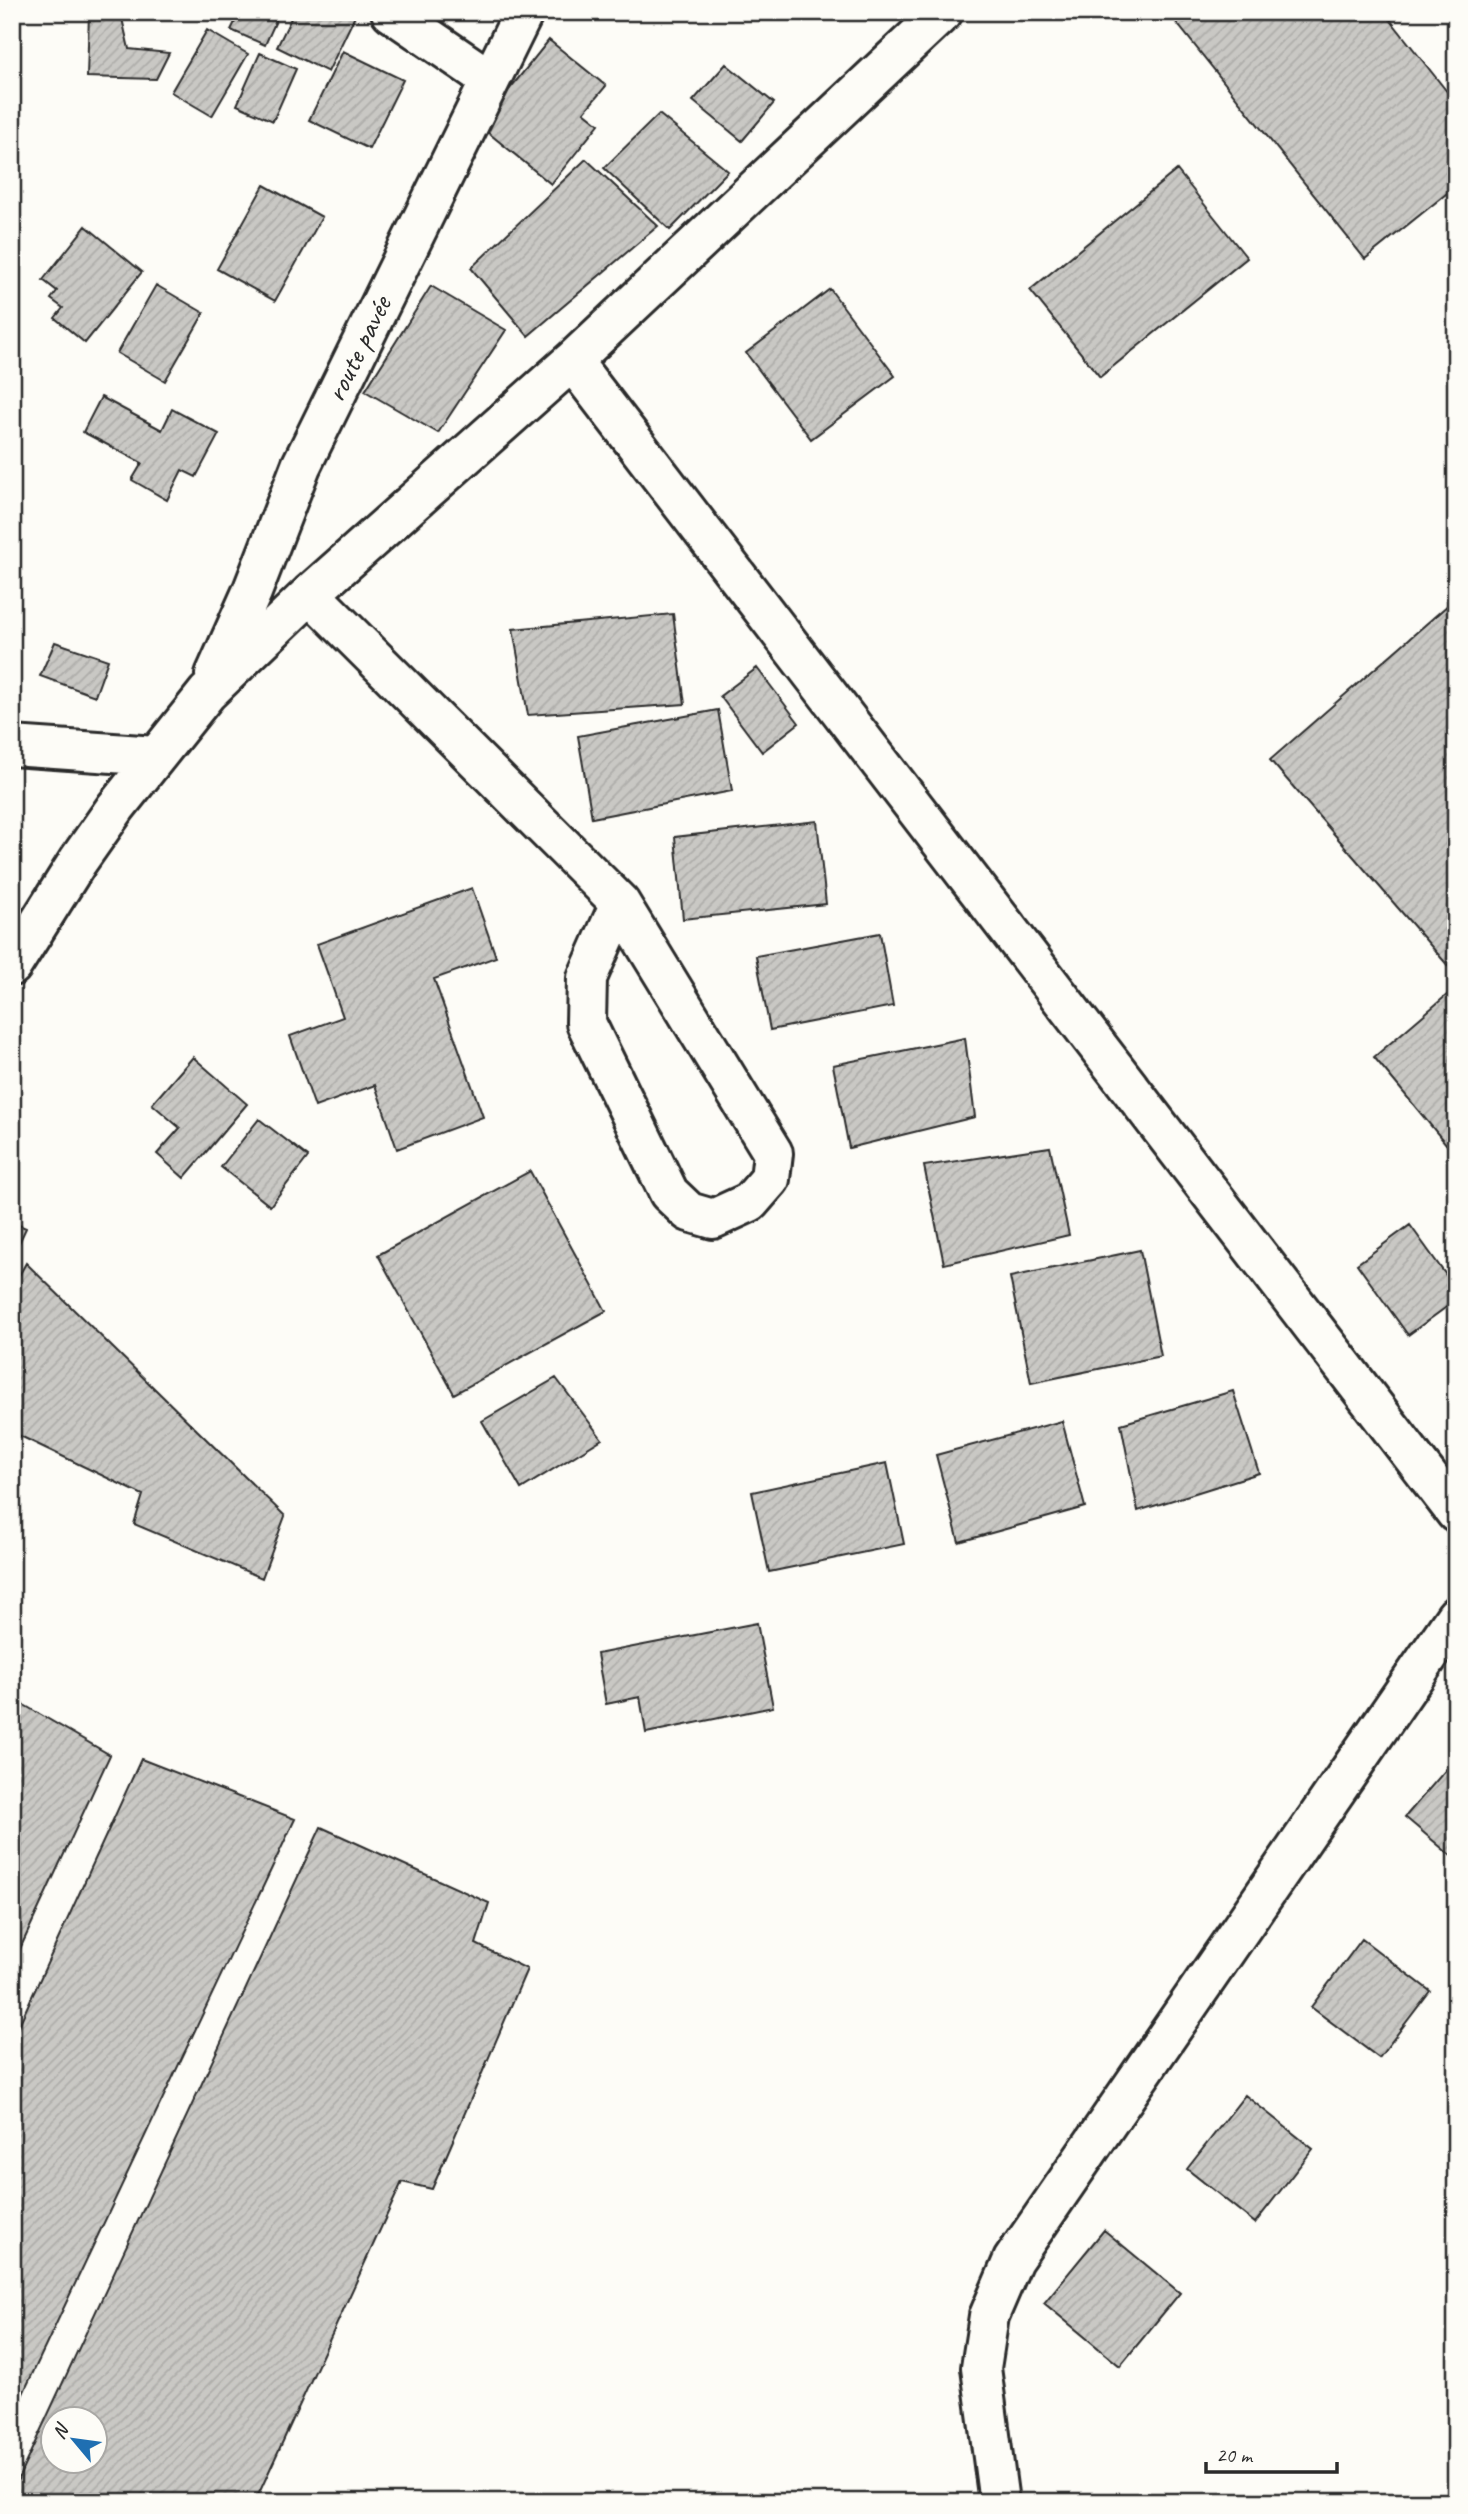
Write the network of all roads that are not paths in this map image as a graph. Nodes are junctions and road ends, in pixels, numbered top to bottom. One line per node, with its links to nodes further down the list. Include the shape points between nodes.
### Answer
1 (391, 12): 4 (street)
2 (524, 12): 4 (street, route pavée)
3 (943, 12): 5 (street)
4 (489, 79): 7 (street, route pavée, via 301,466)
5 (572, 361): 6 (street); 12 (street)
6 (310, 594): 7 (street); 10 (street)
7 (207, 693): 9 (street)
8 (12, 746): 9 (street)
9 (156, 756): 11 (street, via 78,861)
10 (620, 904): 10 (street, via 772,1153 770,1179 750,1202 713,1219 689,1212 669,1193 586,1023 587,978)
11 (12, 965)
12 (1456, 1513)
13 (1456, 1616): 14 (street, via 1013,2260 989,2315 982,2368)
14 (999, 2502)

